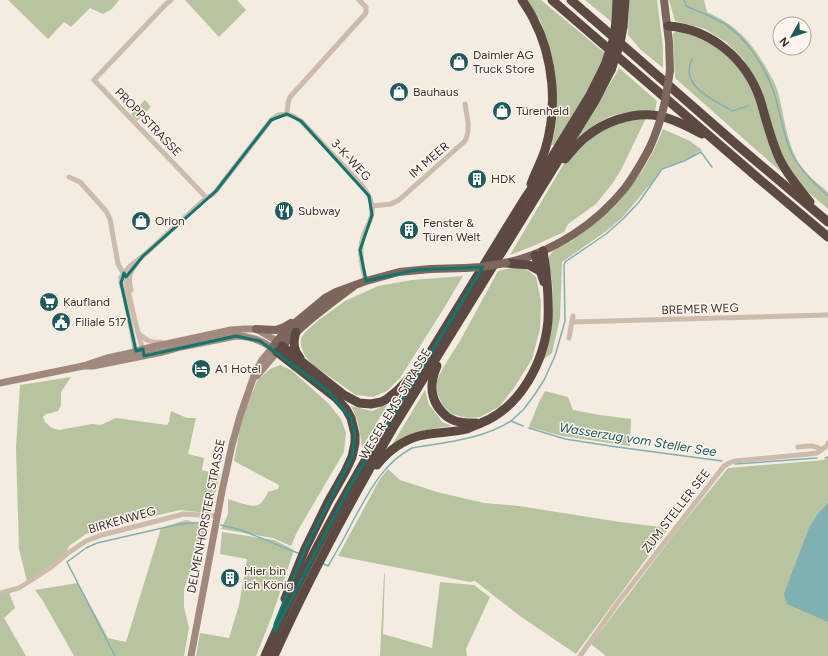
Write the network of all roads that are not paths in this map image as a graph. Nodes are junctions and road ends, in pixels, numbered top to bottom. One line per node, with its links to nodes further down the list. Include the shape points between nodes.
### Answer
1 (171, 0): 17 (street, PROPPSTRASSE, via 94,80)
2 (359, 0): 13 (street, via 366,7 366,14 290,97)
3 (522, 0): 18 (highway, via 533,18 546,51 552,100 549,134)
4 (552, 0): 14 (highway)
5 (571, 0): 20 (highway)
6 (617, 0): 9 (highway)
7 (624, 0): 9 (highway)
8 (664, 0): 10 (main road)
9 (620, 25): 11 (highway, bridge, via 618,49)
10 (668, 26): 20 (highway, via 689,29 707,37 724,47 739,62 755,88 772,141 787,174); 22 (main road, bridge, via 670,70 665,106 649,149 631,180 606,209 566,239)
11 (608, 68): 15 (highway, via 595,101); 18 (highway)
12 (465, 104): 19 (street, IM MEER, via 468,118 465,141 399,200 391,204)
13 (287, 114): 17 (street, via 278,115 271,120 222,183); 19 (street, 3-K-WEG, via 301,122 361,185)
14 (714, 140): 15 (highway, via 668,119 653,115 632,116 607,123 588,136); 21 (highway)
15 (551, 172): 39 (highway, WESER-EMS-STRASSE)
16 (69, 177): 26 (street, via 80,182 106,211 110,219 118,264)
17 (206, 198): 26 (street, via 130,266)
18 (525, 198): 43 (highway, WESER-EMS-STRASSE)
19 (372, 206): 27 (street, via 370,223 360,250)
20 (826, 220)
21 (828, 237)
22 (544, 251): 23 (main road, DELMENHORSTER STRASSE); 29 (highway)
23 (534, 255): 24 (main road, DELMENHORSTER STRASSE); 25 (highway)
24 (506, 263): 25 (highway, via 529,265); 27 (main road, DELMENHORSTER STRASSE, bridge, via 399,272)
25 (540, 271): 29 (highway)
26 (127, 273): 36 (street); 41 (street, via 121,277 121,283)
27 (366, 281): 28 (main road, DELMENHORSTER STRASSE)
28 (354, 286): 32 (main road, DELMENHORSTER STRASSE, via 325,298); 35 (main road, DELMENHORSTER STRASSE)
29 (548, 289): 45 (highway, via 545,340 534,370 518,395 505,409)
30 (828, 315): 33 (street, BREMER WEG)
31 (574, 316): 33 (street)
32 (296, 322): 34 (main road, via 276,330); 40 (main road)
33 (572, 322): 37 (street)
34 (256, 329): 38 (main road, via 231,330); 40 (main road)
35 (296, 332): 40 (main road, DELMENHORSTER STRASSE); 42 (highway, via 294,346)
36 (139, 334): 38 (street, via 154,343); 41 (street)
37 (569, 338)
38 (165, 344): 41 (main road)
39 (444, 346): 45 (highway, via 432,379 434,400 448,418); 49 (highway, WESER-EMS-STRASSE)
40 (277, 347): 41 (main road, via 260,340 236,336 163,352); 42 (highway); 50 (main road, DELMENHORSTER STRASSE, via 252,383 240,416); 52 (highway, via 346,409 355,434 352,457 328,502)
41 (140, 353): 44 (main road, via 93,366)
42 (300, 361): 43 (highway, via 344,395 359,403 370,404 387,399)
43 (422, 365): 51 (highway, WESER-EMS-STRASSE, via 357,473)
44 (0, 383)
45 (479, 423): 49 (highway, via 466,429 419,436 405,441 391,450)
46 (828, 443): 48 (street, ZUM STELLER SEE)
47 (798, 447): 48 (street, via 814,446)
48 (821, 450): 57 (street, ZUM STELLER SEE, via 798,456 735,461 724,466 619,600)
49 (365, 477): 51 (highway, WESER-EMS-STRASSE)
50 (217, 516): 53 (street, BIRKENWEG, via 184,514 102,534 86,541 19,588); 54 (main road, DELMENHORSTER STRASSE)
51 (318, 555): 52 (highway, WESER-EMS-STRASSE)
52 (308, 558): 55 (highway, via 275,624 276,631); 56 (highway, WESER-EMS-STRASSE)
53 (0, 593)
54 (192, 656)
55 (265, 656)
56 (274, 656)
57 (580, 656)

